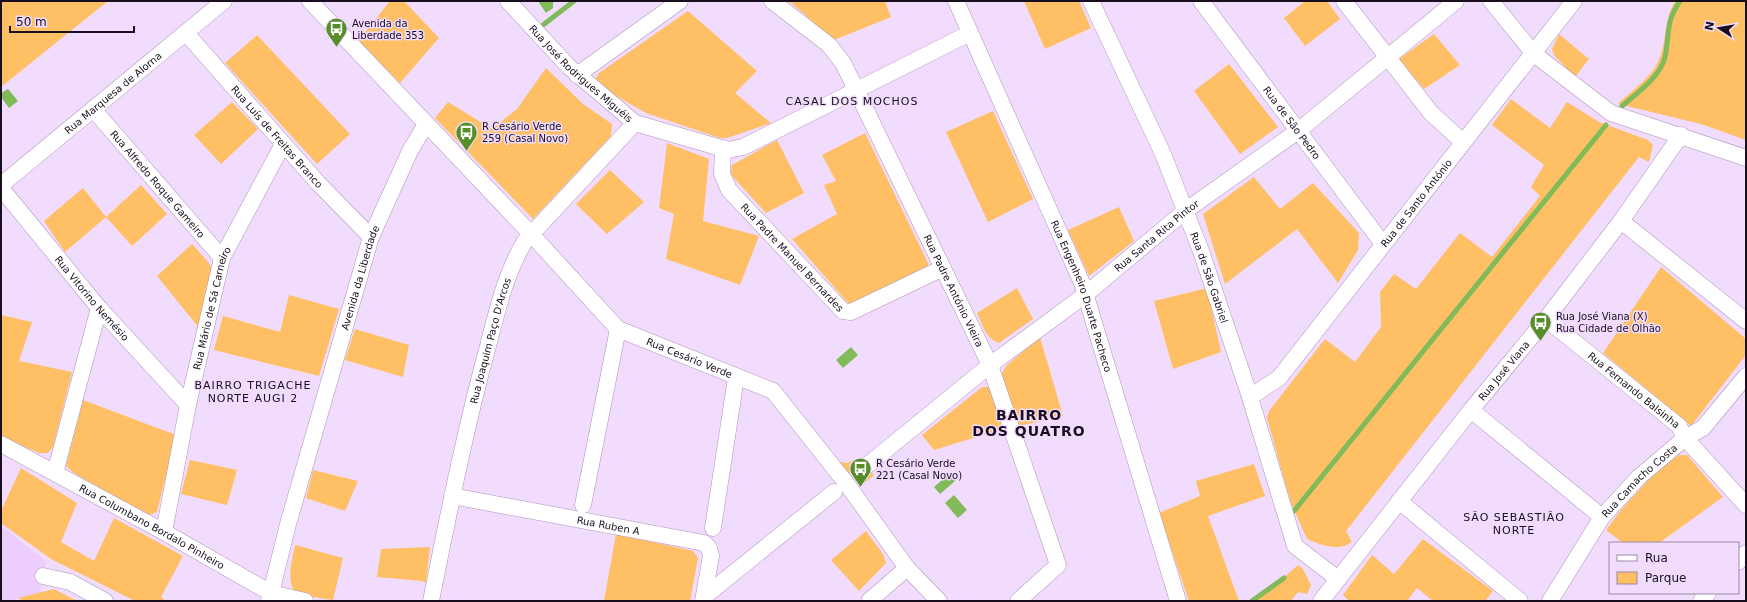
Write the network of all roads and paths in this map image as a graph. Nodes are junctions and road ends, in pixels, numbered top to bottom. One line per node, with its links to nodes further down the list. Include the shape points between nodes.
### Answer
1 (224, 1): 13 (street, Rua Marquesa de Alorna)
2 (310, 1): 20 (street)
3 (508, 1): 17 (street, Rua José Rodrigues Miguéis)
4 (680, 1): 17 (street)
5 (772, 1): 18 (street, Rua Padre António Vieira, via 829,45 843,63)
6 (956, 1): 14 (street, Rua Engenheiro Duarte Pacheco)
7 (1091, 1): 29 (street, Rua de São Gabriel, via 1163,154)
8 (1201, 1): 22 (street, Rua de São Pedro)
9 (1344, 1): 16 (street)
10 (1456, 1): 16 (street, Rua Santa Rita Pintor)
11 (1492, 1): 15 (street)
12 (1574, 1): 15 (street, Rua de Santo António)
13 (186, 33): 19 (street, Rua Marquesa de Alorna); 25 (street, Rua Luís de Freitas Branco)
14 (970, 33): 18 (street, Rua José Rodrigues Miguéis); 36 (street, Rua Engenheiro Duarte Pacheco, via 1082,283)
15 (1534, 54): 23 (street, via 1612,113); 24 (street, Rua de Santo António)
16 (1388, 57): 22 (street, Rua Santa Rita Pintor); 24 (street, via 1431,113)
17 (577, 75): 21 (street, Rua José Rodrigues Miguéis)
18 (856, 90): 26 (street, Rua José Rodrigues Miguéis, via 743,147 728,150); 35 (street, Rua Padre António Vieira)
19 (94, 109): 28 (street, Rua Marquesa de Alorna); 34 (street, Rua Alfredo Roque Gameiro)
20 (426, 124): 31 (street, Rua Cesário Verde); 32 (street, Avenida da Liberdade, via 410,150)
21 (635, 124): 26 (street, Rua José Rodrigues Miguéis); 31 (street, Rua Joaquim Paço D'Arcos)
22 (1298, 131): 29 (street, Rua Santa Rita Pintor); 33 (street, Rua de São Pedro)
23 (1681, 136): 27 (street); 30 (street, Rua José Viana)
24 (1463, 142): 33 (street, Rua de Santo António)
25 (283, 144): 32 (street, Rua Luís de Freitas Branco); 34 (street, Rua Mário de Sá Carneiro)
26 (723, 148): 35 (street, Rua Padre Manuel Bernardes, via 722,174 729,190 843,311 851,312)
27 (1746, 158)
28 (1, 186): 37 (street, Rua Vitorino Nemésio)
29 (1185, 211): 36 (street, Rua Santa Rita Pintor); 44 (street, Rua de São Gabriel, via 1201,250)
30 (1621, 221): 38 (street, Rua José Viana); 39 (street)
31 (531, 234): 40 (street, Rua Cesário Verde); 51 (street, Rua Joaquim Paço D'Arcos, via 519,250 500,303 477,386)
32 (371, 237): 63 (street, Avenida da Liberdade, via 288,524)
33 (1383, 244): 44 (street, Rua de Santo António, via 1279,378)
34 (222, 258): 45 (street, Rua Mário de Sá Carneiro)
35 (943, 268): 41 (street, Rua Padre António Vieira)
36 (1085, 295): 41 (street, Rua Santa Rita Pintor); 72 (street, Rua Engenheiro Duarte Pacheco)
37 (99, 308): 45 (street, Rua Vitorino Nemésio); 49 (street)
38 (1546, 319): 46 (street, Rua José Viana); 47 (street, Rua Fernando Balsinha, via 1679,426)
39 (1746, 320)
40 (618, 329): 43 (street, Rua Cesário Verde); 53 (street)
41 (990, 365): 50 (street, Rua Santa Rita Pintor); 71 (street, Rua Padre António Vieira, via 1058,565)
42 (1746, 376): 47 (street, Rua Camacho Costa, via 1703,428)
43 (736, 378): 50 (street, Rua Cesário Verde, via 773,391); 56 (street)
44 (1250, 397): 62 (street, Rua de São Gabriel, via 1295,546)
45 (188, 406): 57 (street, Rua Mário de Sá Carneiro)
46 (1471, 410): 52 (street, Rua José Viana); 55 (street)
47 (1685, 438): 54 (street, Rua Fernando Balsinha); 55 (street, Rua Camacho Costa, via 1639,477)
48 (1, 444): 49 (street, Rua Columbano Bordalo Pinheiro)
49 (56, 473): 57 (street, Rua Columbano Bordalo Pinheiro)
50 (846, 483): 60 (street, Rua Cesário Verde); 64 (street, Rua Santa Rita Pintor)
51 (452, 496): 64 (street, Rua Ruben A, via 704,543 709,548 711,556); 68 (street, Rua Joaquim Paço D'Arcos)
52 (1399, 501): 62 (street, Rua José Viana); 73 (street)
53 (583, 505)
54 (1746, 505)
55 (1602, 517): 74 (street, Rua Camacho Costa)
56 (712, 528)
57 (164, 532): 63 (street, Rua Columbano Bordalo Pinheiro)
58 (1746, 553): 59 (street)
59 (1739, 561)
60 (907, 568): 69 (street); 70 (street, Rua Cesário Verde)
61 (43, 576): 66 (street, via 70,582)
62 (1338, 579): 65 (street, Rua José Viana)
63 (270, 597): 67 (street, Rua Columbano Bordalo Pinheiro)
64 (704, 599)
65 (1328, 599)
66 (105, 601)
67 (305, 601)
68 (431, 601)
69 (868, 601)
70 (939, 601)
71 (1018, 601)
72 (1178, 601)
73 (1520, 601)
74 (1550, 601)

